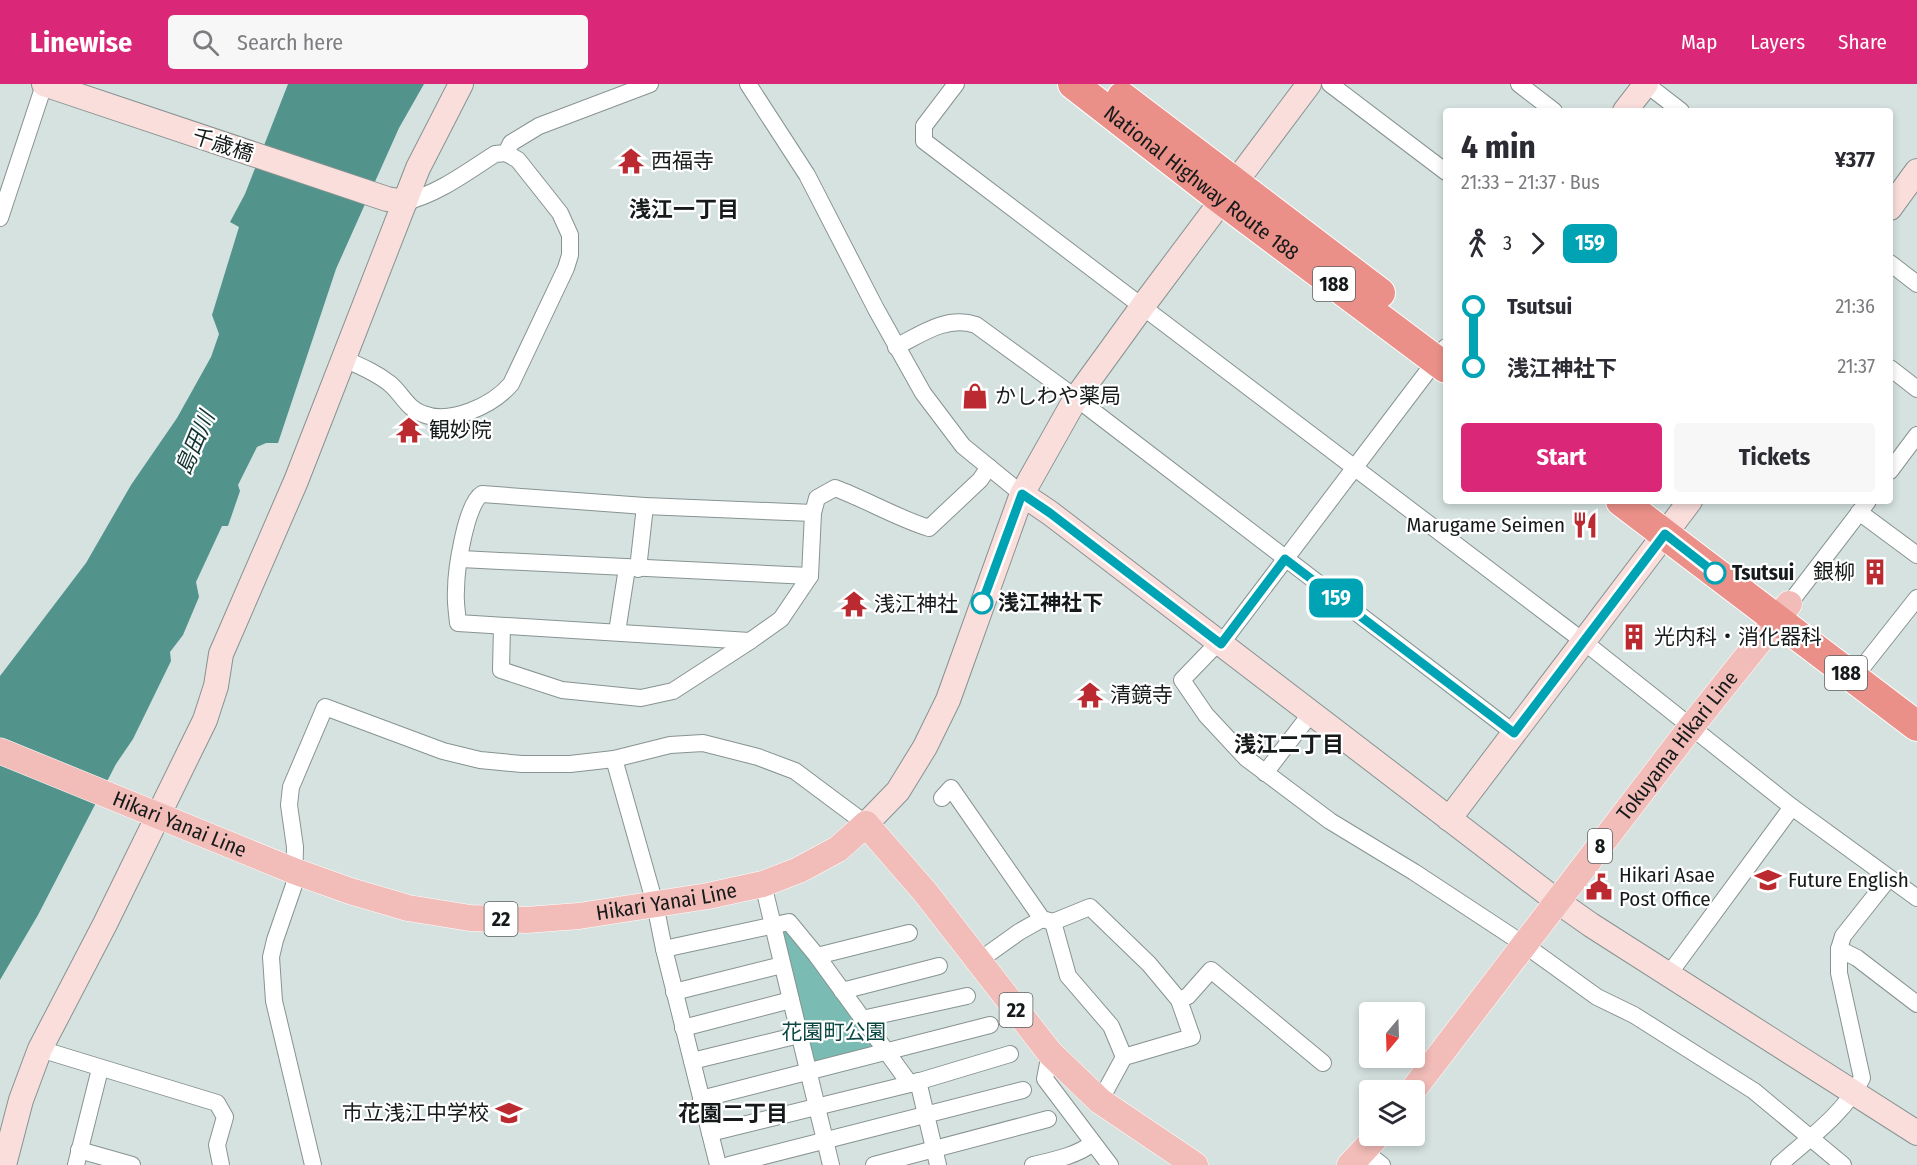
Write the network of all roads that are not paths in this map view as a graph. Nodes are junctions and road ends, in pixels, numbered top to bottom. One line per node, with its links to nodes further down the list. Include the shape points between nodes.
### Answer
1 (461, 84): 19 (street, via 418,168)
2 (650, 84): 15 (street, via 539,126 511,143)
3 (748, 84): 25 (street, via 807,175)
4 (956, 84): 24 (street, via 924,126 924,141)
5 (1073, 84): 18 (highway, National Highway Route 188 / 188)
6 (1105, 84): 18 (highway, National Highway Route 188 / 188)
7 (1309, 84): 18 (street)
8 (1330, 84): 16 (street)
9 (1519, 84): 12 (street)
10 (1646, 84): 13 (street); 14 (street)
11 (47, 86): 19 (street, 千歳橋); 21 (street)
12 (1550, 108)
13 (1627, 108)
14 (1678, 108)
15 (506, 153): 19 (street, via 495,154 421,198); 27 (street, via 518,160 553,204 570,235 566,268 511,384 501,395 461,415 434,416 411,408 391,384)
16 (1443, 170)
17 (1917, 171): 20 (street)
18 (1229, 191): 24 (street); 26 (highway, National Highway Route 188 / 188)
19 (396, 201): 27 (street)
20 (1893, 204)
21 (0, 218)
22 (1893, 265): 23 (street)
23 (1917, 284)
24 (1142, 307): 30 (street); 34 (street)
25 (897, 346): 30 (street, via 944,322 968,322); 32 (street, via 922,393 963,446)
26 (1443, 355): 34 (street)
27 (344, 359): 65 (street, via 221,654 205,720)
28 (1893, 370): 29 (street)
29 (1917, 388)
30 (1076, 398): 35 (street); 44 (street)
31 (1917, 435): 33 (street)
32 (989, 467): 35 (street); 40 (street, via 929,528 835,488 817,498)
33 (1893, 467)
34 (1354, 468): 44 (street); 52 (street)
35 (1022, 494): 53 (street); 67 (street, via 948,700 926,747 898,791)
36 (1631, 504): 41 (highway, 188)
37 (1656, 504): 41 (highway, 188)
38 (645, 506): 40 (street); 43 (street, via 482,494 477,497 465,526); 45 (street)
39 (1864, 507): 42 (street); 48 (street)
40 (813, 513): 46 (street)
41 (1677, 518): 48 (highway, 188); 52 (street)
42 (1917, 555)
43 (460, 559): 45 (street); 49 (street, via 456,590 458,622)
44 (1285, 559): 53 (street); 59 (street)
45 (632, 568): 46 (street); 50 (street)
46 (810, 576): 51 (street, via 781,619)
47 (1917, 598): 54 (street)
48 (1782, 612): 54 (highway, 188); 58 (main road, Tokuyama Hikari Line / 8)
49 (502, 626): 50 (street); 51 (street, via 501,670 562,690 641,698 673,691)
50 (617, 632): 51 (street)
51 (750, 641)
52 (1583, 641): 58 (street); 59 (street)
53 (1221, 644): 56 (street); 62 (street, via 1182,680 1206,715)
54 (1860, 671): 55 (highway, 188); 57 (highway, 188)
55 (1917, 702)
56 (1312, 711): 62 (street); 66 (street)
57 (1917, 726)
58 (1691, 727): 64 (street); 72 (main road, Tokuyama Hikari Line / 8)
59 (1514, 733): 66 (street)
60 (0, 752): 65 (main road, Hikari Yanai Line / 22)
61 (614, 759): 67 (street, via 670,745 703,743 758,757 795,771); 68 (street, via 570,764 480,760 443,751 325,707 291,788); 73 (street)
62 (1265, 773): 77 (street, via 1330,821)
63 (942, 798): 74 (street, via 951,788)
64 (1792, 807): 69 (street); 84 (street)
65 (147, 812): 68 (main road, Hikari Yanai Line / 22); 95 (street, via 96,942)
66 (1449, 819): 72 (street)
67 (866, 824): 70 (main road, Hikari Yanai Line / 22, via 838,849); 81 (main road, 22)
68 (294, 871): 73 (main road, Hikari Yanai Line / 22, via 408,908 470,918 526,920 579,916); 124 (street, via 294,885 271,957 274,1000)
69 (1889, 878): 71 (street); 79 (street, via 1843,936)
70 (763, 884): 73 (main road, Hikari Yanai Line / 22); 75 (street)
71 (1917, 898)
72 (1557, 901): 77 (main road, Tokuyama Hikari Line / 8); 84 (street)
73 (655, 904): 78 (street)
74 (1047, 921): 81 (street, via 1019,932); 89 (street, via 1090,908 1149,964); 99 (street, via 1068,976 1111,1026)
75 (772, 925): 78 (street); 80 (street, via 789,922); 82 (street)
76 (909, 933): 80 (street)
77 (1525, 945): 104 (main road, Tokuyama Hikari Line / 8); 116 (street, via 1597,997 1634,1015 1754,1091)
78 (664, 949): 86 (street)
79 (1839, 949): 90 (street, via 1857,958); 107 (street, via 1839,973 1862,1078)
80 (816, 956): 85 (street)
81 (978, 962): 97 (main road, 22)
82 (782, 965): 86 (street); 88 (street)
83 (939, 966): 85 (street)
84 (1669, 974): 107 (street)
85 (842, 991): 91 (street)
86 (674, 992): 93 (street)
87 (967, 996): 91 (street)
88 (791, 1000): 93 (street); 94 (street)
89 (1179, 1000): 99 (street, via 1192,1037); 101 (street, via 1188,996 1211,970)
90 (1917, 1004)
91 (862, 1019): 96 (street)
92 (990, 1025): 96 (street)
93 (683, 1028): 100 (street)
94 (799, 1035): 100 (street); 103 (street)
95 (40, 1049): 102 (street); 115 (street)
96 (886, 1051): 103 (street); 105 (street)
97 (1050, 1053): 109 (main road, 22); 118 (street, via 1045,1079)
98 (1011, 1054): 105 (street)
99 (1124, 1057): 109 (street)
100 (692, 1061): 108 (street)
101 (1323, 1063)
102 (100, 1069): 119 (street); 123 (street, via 217,1104 225,1117 217,1145)
103 (808, 1071): 108 (street); 110 (street)
104 (1421, 1080)
105 (914, 1083): 110 (street); 111 (street)
106 (1023, 1090): 111 (street)
107 (1855, 1093): 114 (street); 116 (street)
108 (701, 1099): 113 (street)
109 (1100, 1101): 131 (main road, 22)
110 (817, 1107): 113 (street); 117 (street)
111 (926, 1114): 117 (street); 120 (street)
112 (1048, 1119): 120 (street)
113 (710, 1133): 125 (street)
114 (1917, 1133)
115 (5, 1136): 121 (street)
116 (1809, 1138): 132 (street); 133 (street)
117 (825, 1141): 126 (street); 127 (street)
118 (1093, 1143): 129 (street, via 1068,1156); 130 (street)
119 (77, 1157): 122 (street)
120 (936, 1157): 128 (street)
121 (3, 1165)
122 (132, 1165)
123 (221, 1165)
124 (313, 1165)
125 (718, 1165)
126 (729, 1165)
127 (831, 1165)
128 (874, 1165)
129 (1033, 1165)
130 (1110, 1165)
131 (1195, 1165)
132 (1779, 1165)
133 (1843, 1165)

